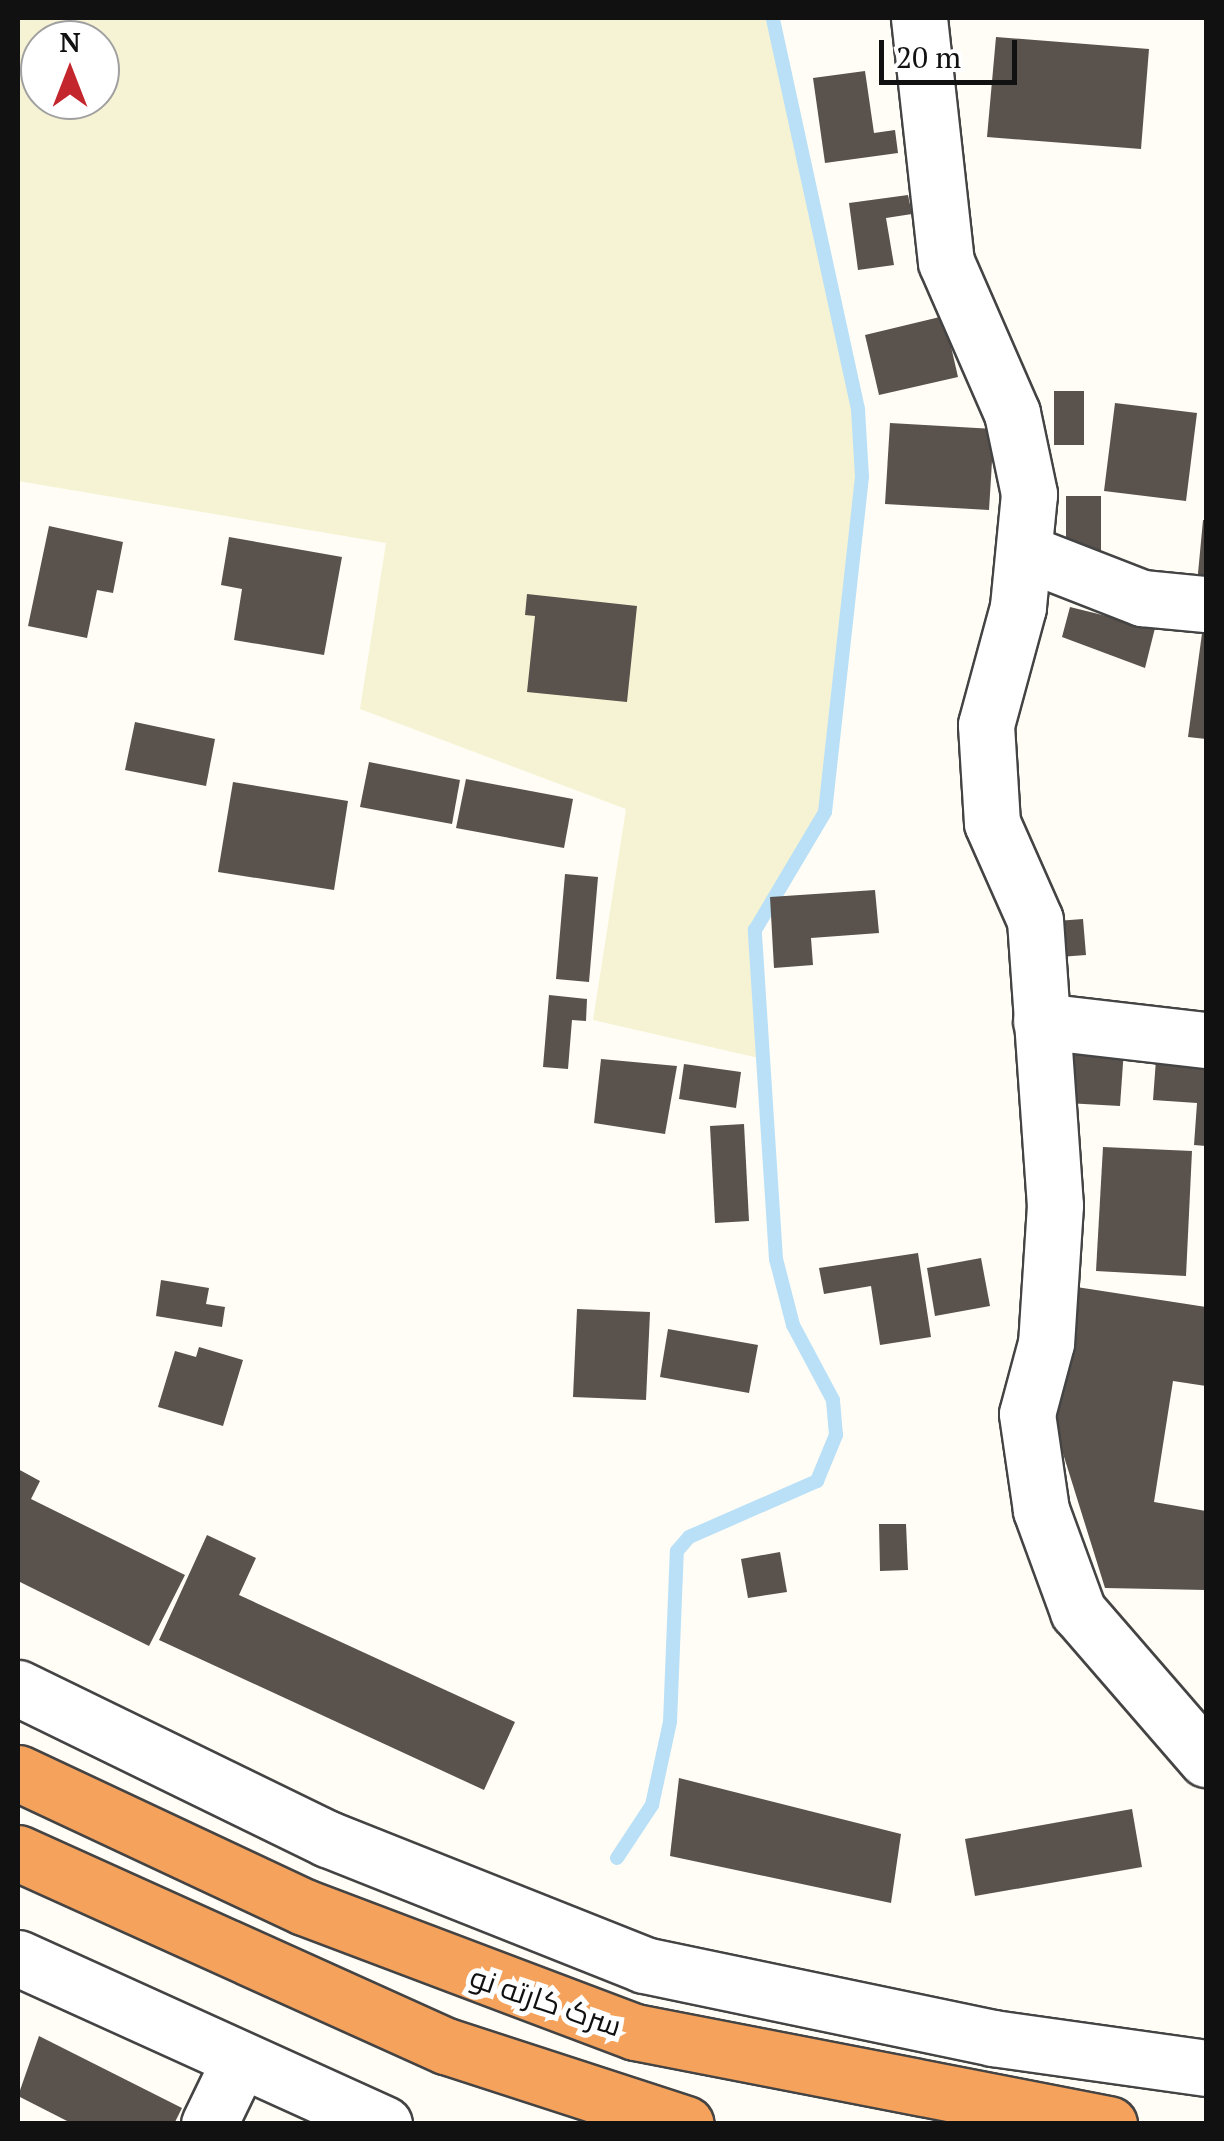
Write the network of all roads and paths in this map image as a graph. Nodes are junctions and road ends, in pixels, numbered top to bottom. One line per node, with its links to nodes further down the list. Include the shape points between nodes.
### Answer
1 (920, 18): 2 (street, via 946,262 1012,413 1029,494)
2 (1024, 552): 3 (street, via 1142,598); 4 (street, via 986,725 992,823 1035,920)
3 (1206, 604)
4 (1041, 1021): 5 (street); 7 (street, via 1055,1205 1046,1343 1027,1414 1041,1510 1078,1611)
5 (1206, 1040)
6 (18, 1688): 12 (street, via 328,1839 644,1965 992,2038)
7 (1206, 1759)
8 (18, 1773): 16 (highway, سرک کارته نو, via 304,1907 635,2032)
9 (18, 1853): 15 (highway, via 446,2046)
10 (18, 1958): 11 (street)
11 (238, 2064): 13 (street); 14 (street)
12 (1206, 2068)
13 (209, 2124)
14 (384, 2124)
15 (686, 2124)
16 (1109, 2124)

